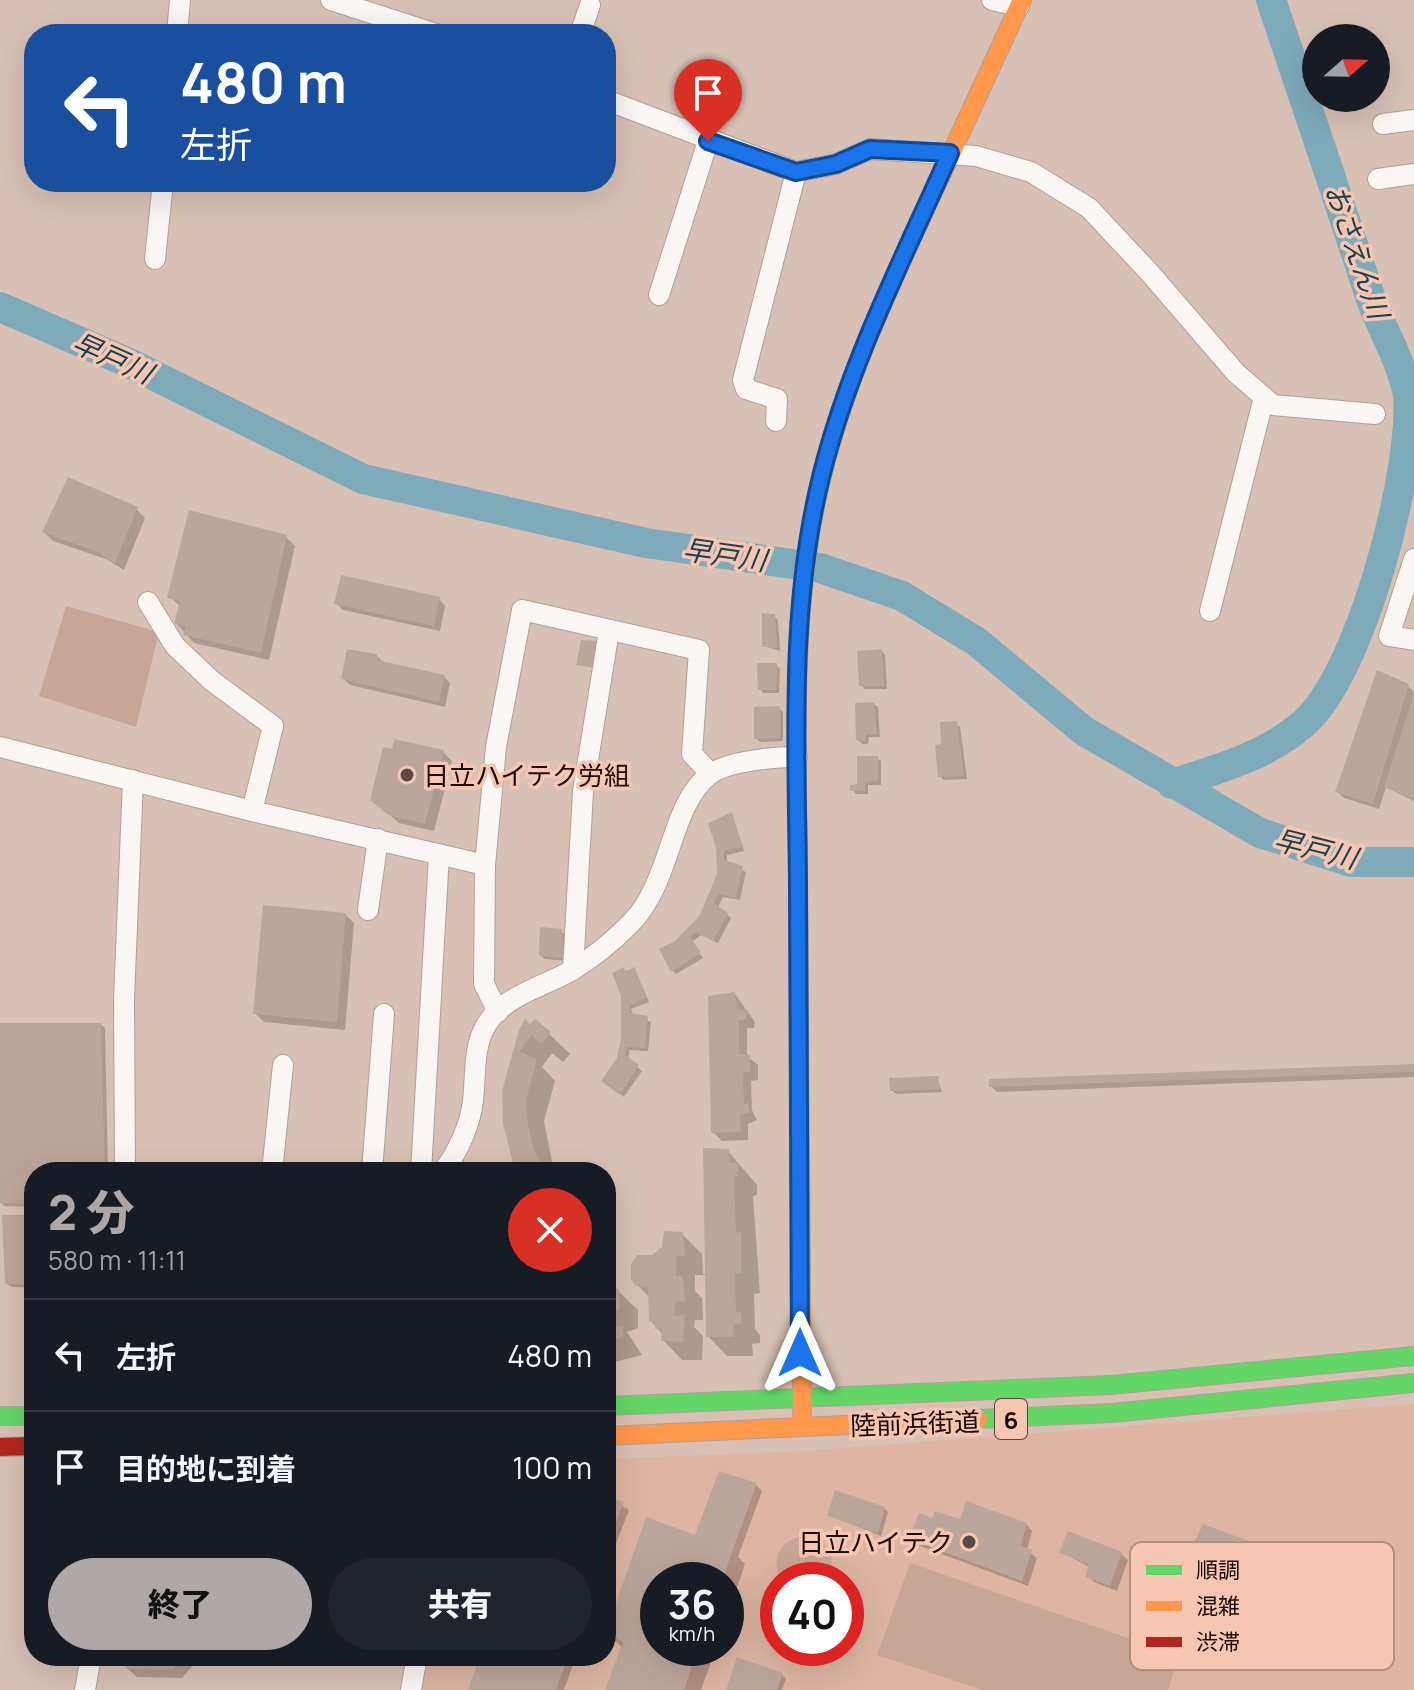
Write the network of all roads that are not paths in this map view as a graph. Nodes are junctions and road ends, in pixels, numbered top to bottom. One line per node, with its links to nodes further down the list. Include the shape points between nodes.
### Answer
1 (180, 0): 6 (street)
2 (331, 0): 7 (street)
3 (992, 0): 4 (street)
4 (1021, 3): 13 (main road)
5 (590, 5): 8 (street)
6 (178, 24)
7 (405, 24)
8 (583, 24)
9 (616, 104): 12 (street)
10 (1414, 120): 11 (street)
11 (1383, 124)
12 (708, 141): 14 (street); 19 (street)
13 (950, 153): 14 (street, via 870,149 836,164); 20 (street, via 999,160 1031,172 1089,208 1236,373); 29 (main road, via 848,391 822,472 799,626)
14 (796, 172): 22 (street, via 743,380 746,389 777,399)
15 (1414, 174): 16 (street)
16 (1378, 179)
17 (162, 192): 18 (street)
18 (155, 259)
19 (659, 295)
20 (1264, 397): 21 (street, via 1273,405); 25 (street)
21 (1375, 414)
22 (776, 421)
23 (1414, 559): 27 (street, via 1389,636)
24 (148, 602): 32 (street, via 175,646 273,726)
25 (1210, 611)
26 (609, 631): 30 (street, via 699,650 692,754); 35 (street, via 522,610 496,747); 37 (street, via 583,791)
27 (1414, 640)
28 (0, 747): 31 (street)
29 (797, 757): 30 (street, via 766,757); 48 (main road)
30 (710, 773): 37 (street, via 682,811 651,898 631,923)
31 (133, 780): 32 (street); 41 (street, via 124,999)
32 (252, 811): 33 (street)
33 (378, 839): 34 (street); 36 (street)
34 (439, 854): 35 (street); 44 (street)
35 (485, 865): 38 (street, via 484,984)
36 (368, 910)
37 (573, 970): 38 (street)
38 (498, 1012): 45 (street, via 485,1027 475,1057 473,1104)
39 (384, 1014): 43 (street)
40 (283, 1065): 42 (street)
41 (125, 1162)
42 (273, 1162)
43 (373, 1162)
44 (422, 1162)
45 (450, 1162)
46 (1414, 1356): 48 (main road, 陸前浜街道 / 6, via 1111,1385)
47 (1414, 1383): 52 (main road, 陸前浜街道 / 6, via 1112,1413)
48 (801, 1398): 49 (main road, 陸前浜街道 / 6); 52 (main road)
49 (616, 1406)
50 (0, 1416): 51 (main road)
51 (24, 1416)
52 (803, 1427): 53 (main road, 陸前浜街道 / 6)
53 (616, 1436)
54 (24, 1446): 55 (main road)
55 (0, 1447)
56 (89, 1666): 58 (street)
57 (415, 1666): 59 (street)
58 (85, 1690)
59 (411, 1690)

